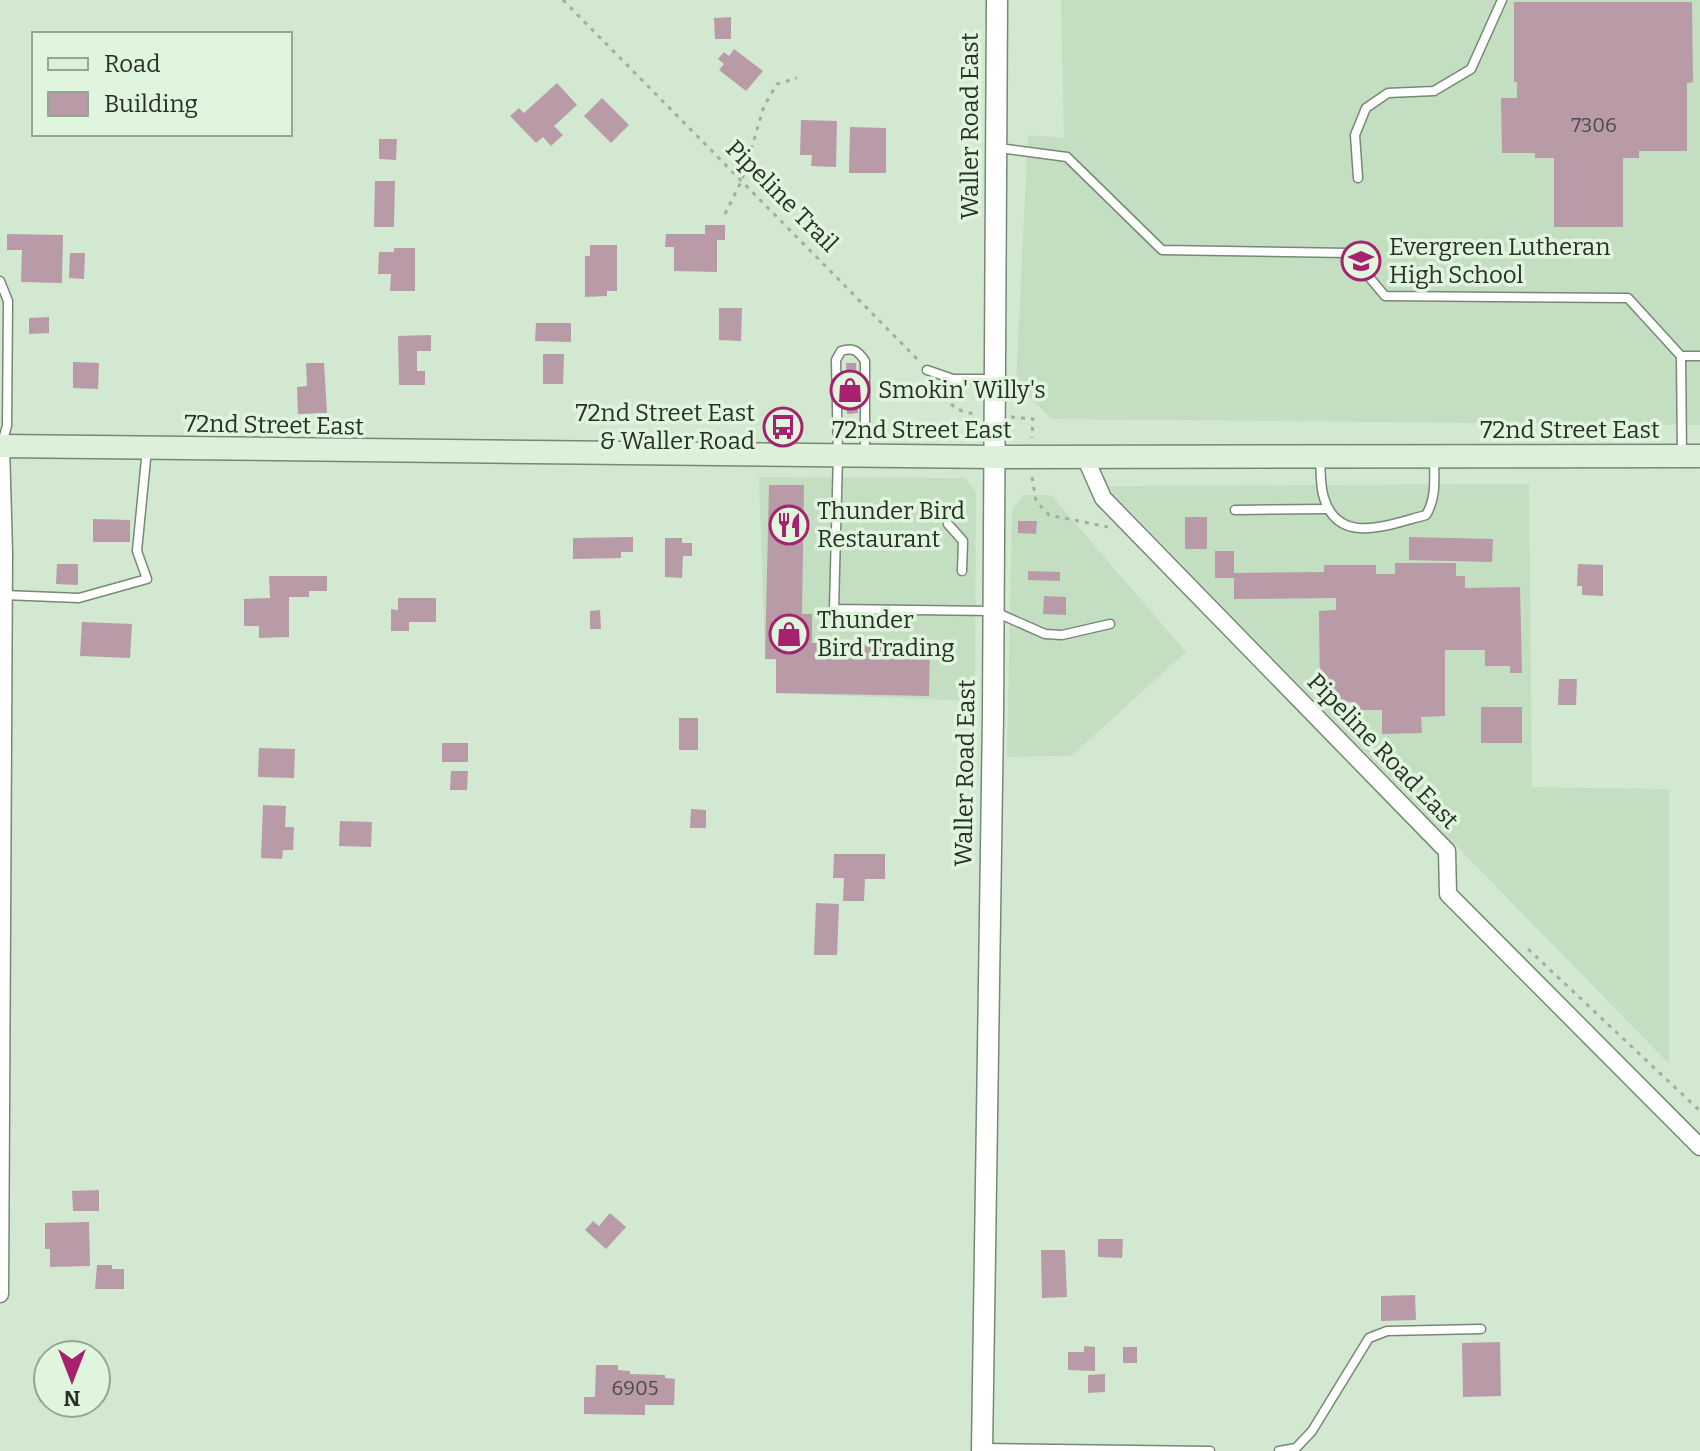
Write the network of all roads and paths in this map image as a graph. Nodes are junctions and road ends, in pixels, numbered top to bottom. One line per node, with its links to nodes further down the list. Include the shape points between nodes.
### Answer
1 (563, 0): 7 (path, Pipeline Trail)
2 (997, 0): 5 (street, Waller Road East)
3 (1502, 0): 6 (lane, via 1471,69 1434,91 1388,93 1366,108 1355,135)
4 (797, 78): 7 (path, via 777,84 764,106)
5 (997, 148): 10 (lane, via 1067,157 1162,250 1349,253 1385,296 1628,298); 13 (street, Waller Road East)
6 (1358, 178)
7 (742, 180): 8 (path); 12 (path, Pipeline Trail)
8 (725, 214)
9 (0, 281): 19 (lane, via 8,301 7,426)
10 (1681, 356): 11 (lane); 23 (lane)
11 (1700, 356)
12 (927, 370): 13 (lane, via 953,379); 14 (path, Pipeline Trail, via 950,405)
13 (995, 379): 24 (street, Waller Road East)
14 (974, 414)
15 (1018, 418): 16 (path, via 1033,419)
16 (1033, 431)
17 (147, 449): 18 (main road, 72nd Street East); 19 (main road, 72nd Street East); 31 (lane, via 137,551 147,579 79,598)
18 (838, 455): 20 (main road, 72nd Street East); 20 (lane, via 836,360 849,348 865,361); 32 (lane, via 834,609)
19 (0, 456): 29 (street)
20 (865, 456): 24 (main road, 72nd Street East)
21 (1319, 456): 22 (main road, 72nd Street East); 25 (main road, 72nd Street East); 26 (lane)
22 (1434, 456): 23 (main road, 72nd Street East); 26 (lane, via 1435,491 1426,515 1374,528 1344,527)
23 (1691, 456)
24 (993, 457): 25 (main road, 72nd Street East); 32 (street, Waller Road East)
25 (1085, 457): 34 (street, Pipeline Road East, via 1103,498 1447,851 1448,894)
26 (1328, 509): 27 (lane)
27 (1235, 510)
28 (948, 524): 30 (lane, via 963,541)
29 (2, 553): 31 (street)
30 (962, 571)
31 (4, 595): 35 (street)
32 (993, 611): 33 (lane, via 1045,634); 37 (street, Waller Road East)
33 (1110, 624)
34 (1700, 1147)
35 (0, 1294)
36 (1481, 1329): 39 (lane, via 1387,1331 1369,1338 1312,1431 1296,1448)
37 (982, 1449): 38 (lane)
38 (1210, 1451)
39 (1279, 1451)

